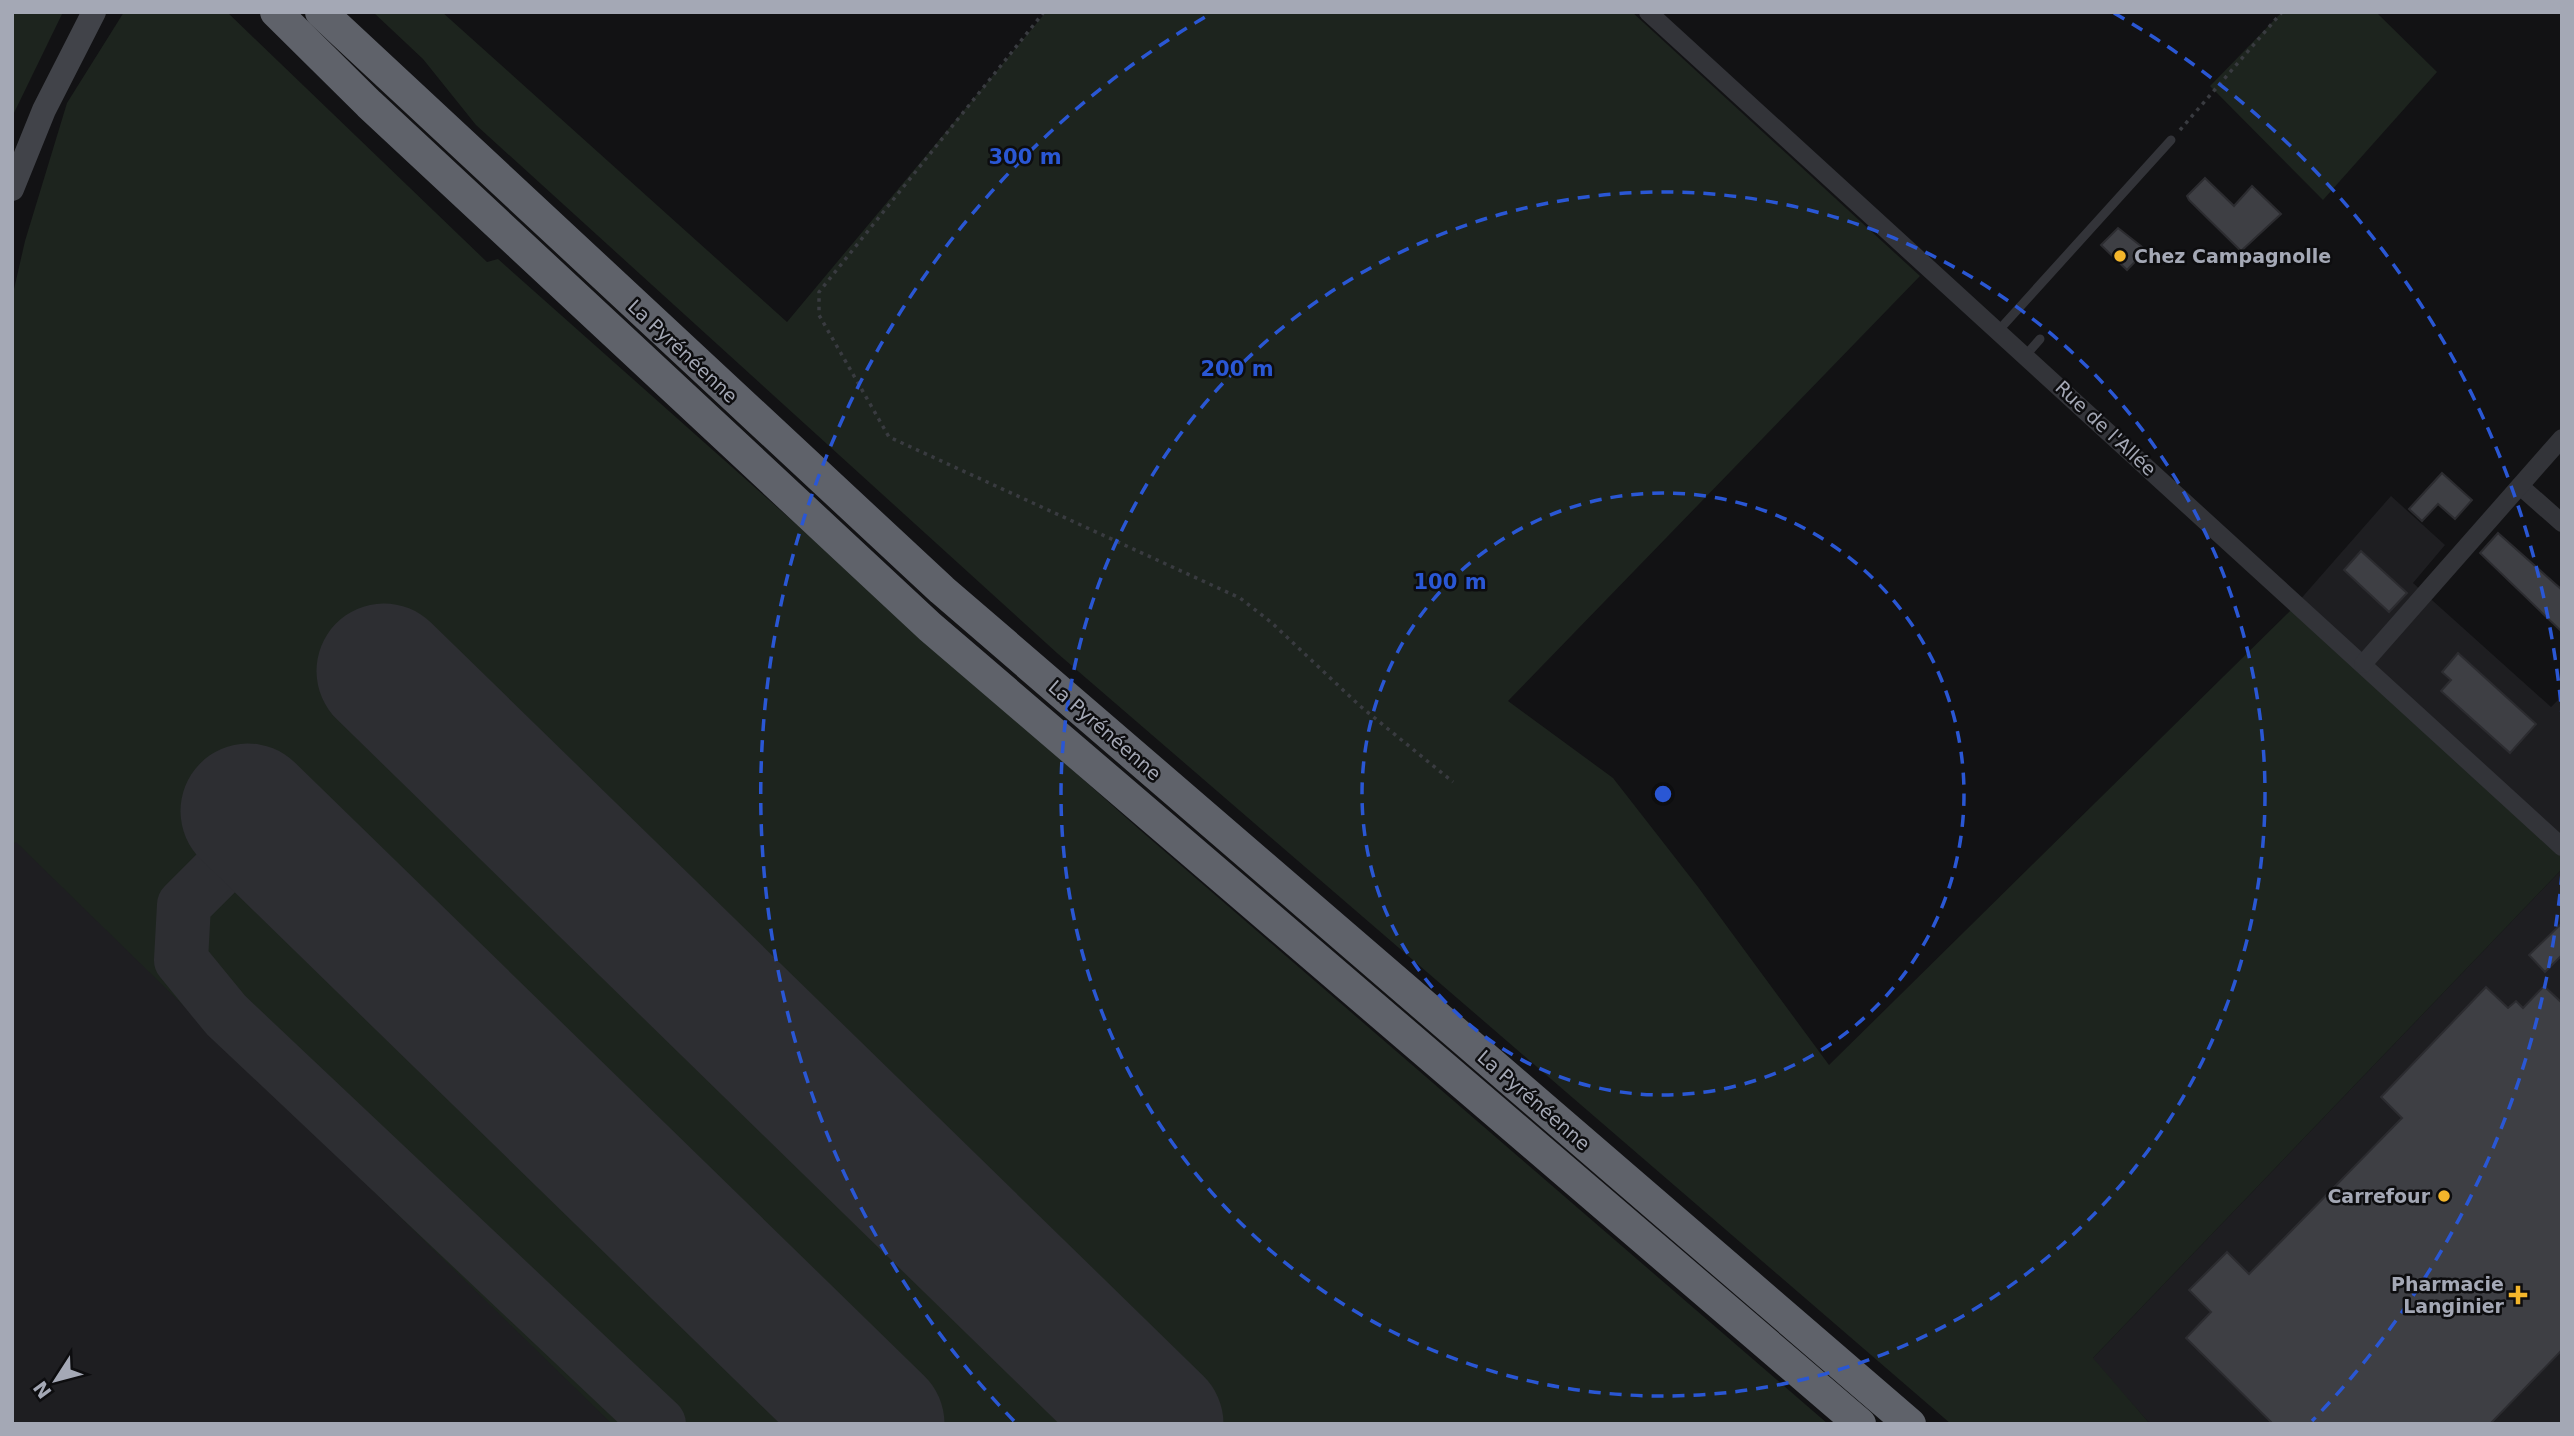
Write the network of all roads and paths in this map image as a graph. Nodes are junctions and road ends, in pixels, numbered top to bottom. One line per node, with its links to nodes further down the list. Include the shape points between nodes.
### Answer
1 (94, 12): 8 (street, via 44,110)
2 (276, 12): 18 (highway, La Pyrénéenne, via 930,627)
3 (321, 12): 19 (highway, La Pyrénéenne, via 942,590)
4 (1044, 12): 16 (path, via 819,292 819,315 889,437 1240,598)
5 (1648, 12): 9 (street, Rue de l'Allée)
6 (2282, 12): 7 (path)
7 (2171, 140): 9 (lane)
8 (12, 189)
9 (1999, 330): 11 (street, Rue de l'Allée)
10 (2040, 340): 11 (lane)
11 (2026, 355): 15 (street, Rue de l'Allée)
12 (2562, 438): 13 (street)
13 (2520, 486): 14 (street); 15 (street)
14 (2562, 523)
15 (2363, 664): 17 (street, Rue de l'Allée)
16 (1453, 782)
17 (2562, 847)
18 (1860, 1424)
19 (1910, 1424)

